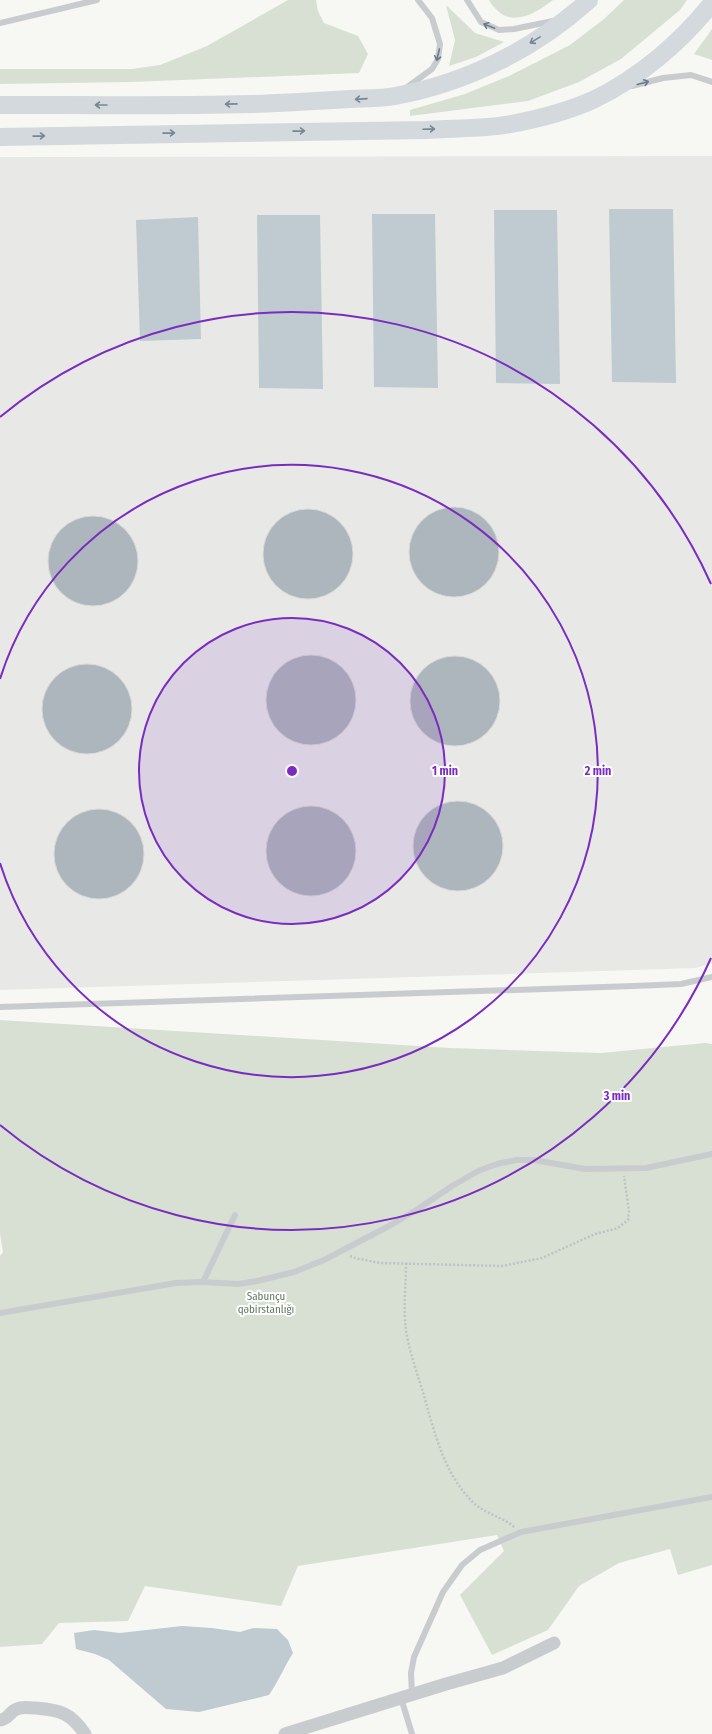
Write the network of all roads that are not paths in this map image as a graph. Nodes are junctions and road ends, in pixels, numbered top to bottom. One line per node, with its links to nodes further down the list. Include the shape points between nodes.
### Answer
1 (96, 0): 8 (lane)
2 (418, 0): 11 (lane, one-way to 11, via 432,18 440,44 438,59 432,69)
3 (467, 0): 7 (lane, one-way to 3, via 514,30 499,30 481,22)
4 (589, 0): 7 (main road)
5 (696, 0): 9 (main road, via 692,15)
6 (712, 3): 9 (main road)
7 (568, 17): 11 (main road, one-way to 11, via 536,40 468,75 433,87)
8 (0, 23)
9 (674, 44): 12 (main road, via 633,76)
10 (712, 82): 12 (lane, one-way to 10, via 662,78 691,75)
11 (393, 96): 13 (main road, one-way to 13, via 286,103 176,106)
12 (592, 100): 14 (main road, one-way to 12, via 476,128 547,116)
13 (0, 105)
14 (0, 137)
15 (712, 977): 16 (lane, via 680,984 634,986)
16 (0, 1007)
17 (712, 1154): 19 (lane, via 646,1168 585,1169 534,1160 497,1164 478,1171 418,1209 341,1251 294,1272 238,1284)
18 (235, 1215): 19 (lane)
19 (203, 1282): 20 (lane, via 176,1283)
20 (0, 1313)
21 (712, 1497): 23 (lane, via 521,1532 480,1550 462,1565 443,1592 414,1657)
22 (554, 1643): 23 (street, via 503,1668)
23 (406, 1696): 26 (street); 27 (lane)
24 (0, 1720): 25 (street, via 22,1707 62,1711 71,1717)
25 (85, 1734)
26 (284, 1734)
27 (412, 1734)

